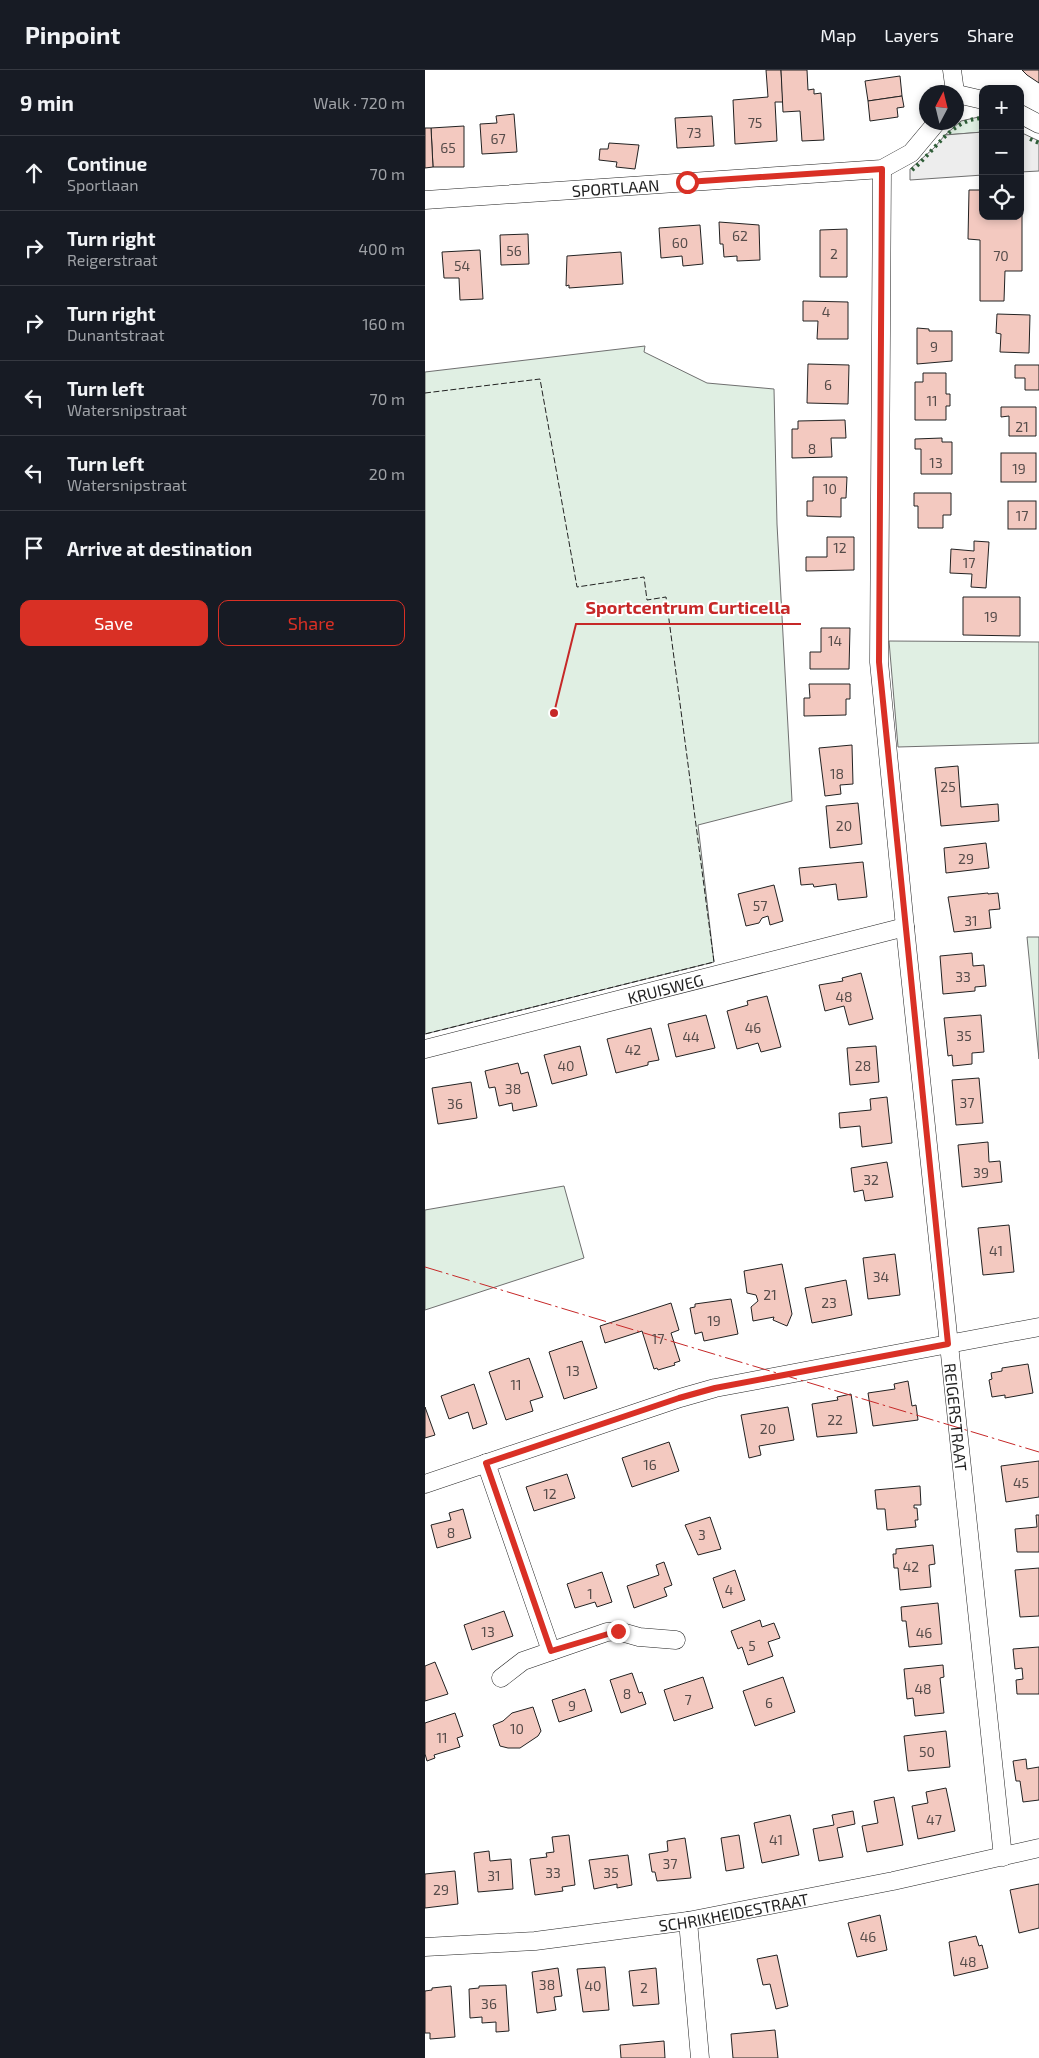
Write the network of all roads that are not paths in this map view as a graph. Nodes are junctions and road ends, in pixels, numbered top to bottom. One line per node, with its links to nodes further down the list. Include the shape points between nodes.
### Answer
1 (953, 70): 2 (street)
2 (955, 85)
3 (964, 95): 4 (street)
4 (979, 99)
5 (1024, 116): 6 (street)
6 (1039, 124)
7 (930, 130): 8 (street, SPORTLAAN, via 911,153)
8 (882, 169): 9 (street, SPORTLAAN); 10 (street, REIGERSTRAAT, via 879,662)
9 (425, 200)
10 (905, 928): 11 (street, KRUISWEG); 13 (street, REIGERSTRAAT)
11 (425, 1049)
12 (1039, 1327): 13 (street)
13 (948, 1344): 14 (street, via 715,1388); 20 (street, REIGERSTRAAT)
14 (486, 1463): 15 (street); 17 (street)
15 (425, 1484)
16 (676, 1640): 17 (street, via 639,1638 618,1631)
17 (551, 1651): 18 (street, via 523,1661)
18 (501, 1678)
19 (1039, 1848): 20 (street, SCHRIKHEIDESTRAAT)
20 (1003, 1857): 21 (street, SCHRIKHEIDESTRAAT)
21 (688, 1921): 22 (street, SCHRIKHEIDESTRAAT, via 535,1941); 23 (street)
22 (425, 1947)
23 (700, 2058)

